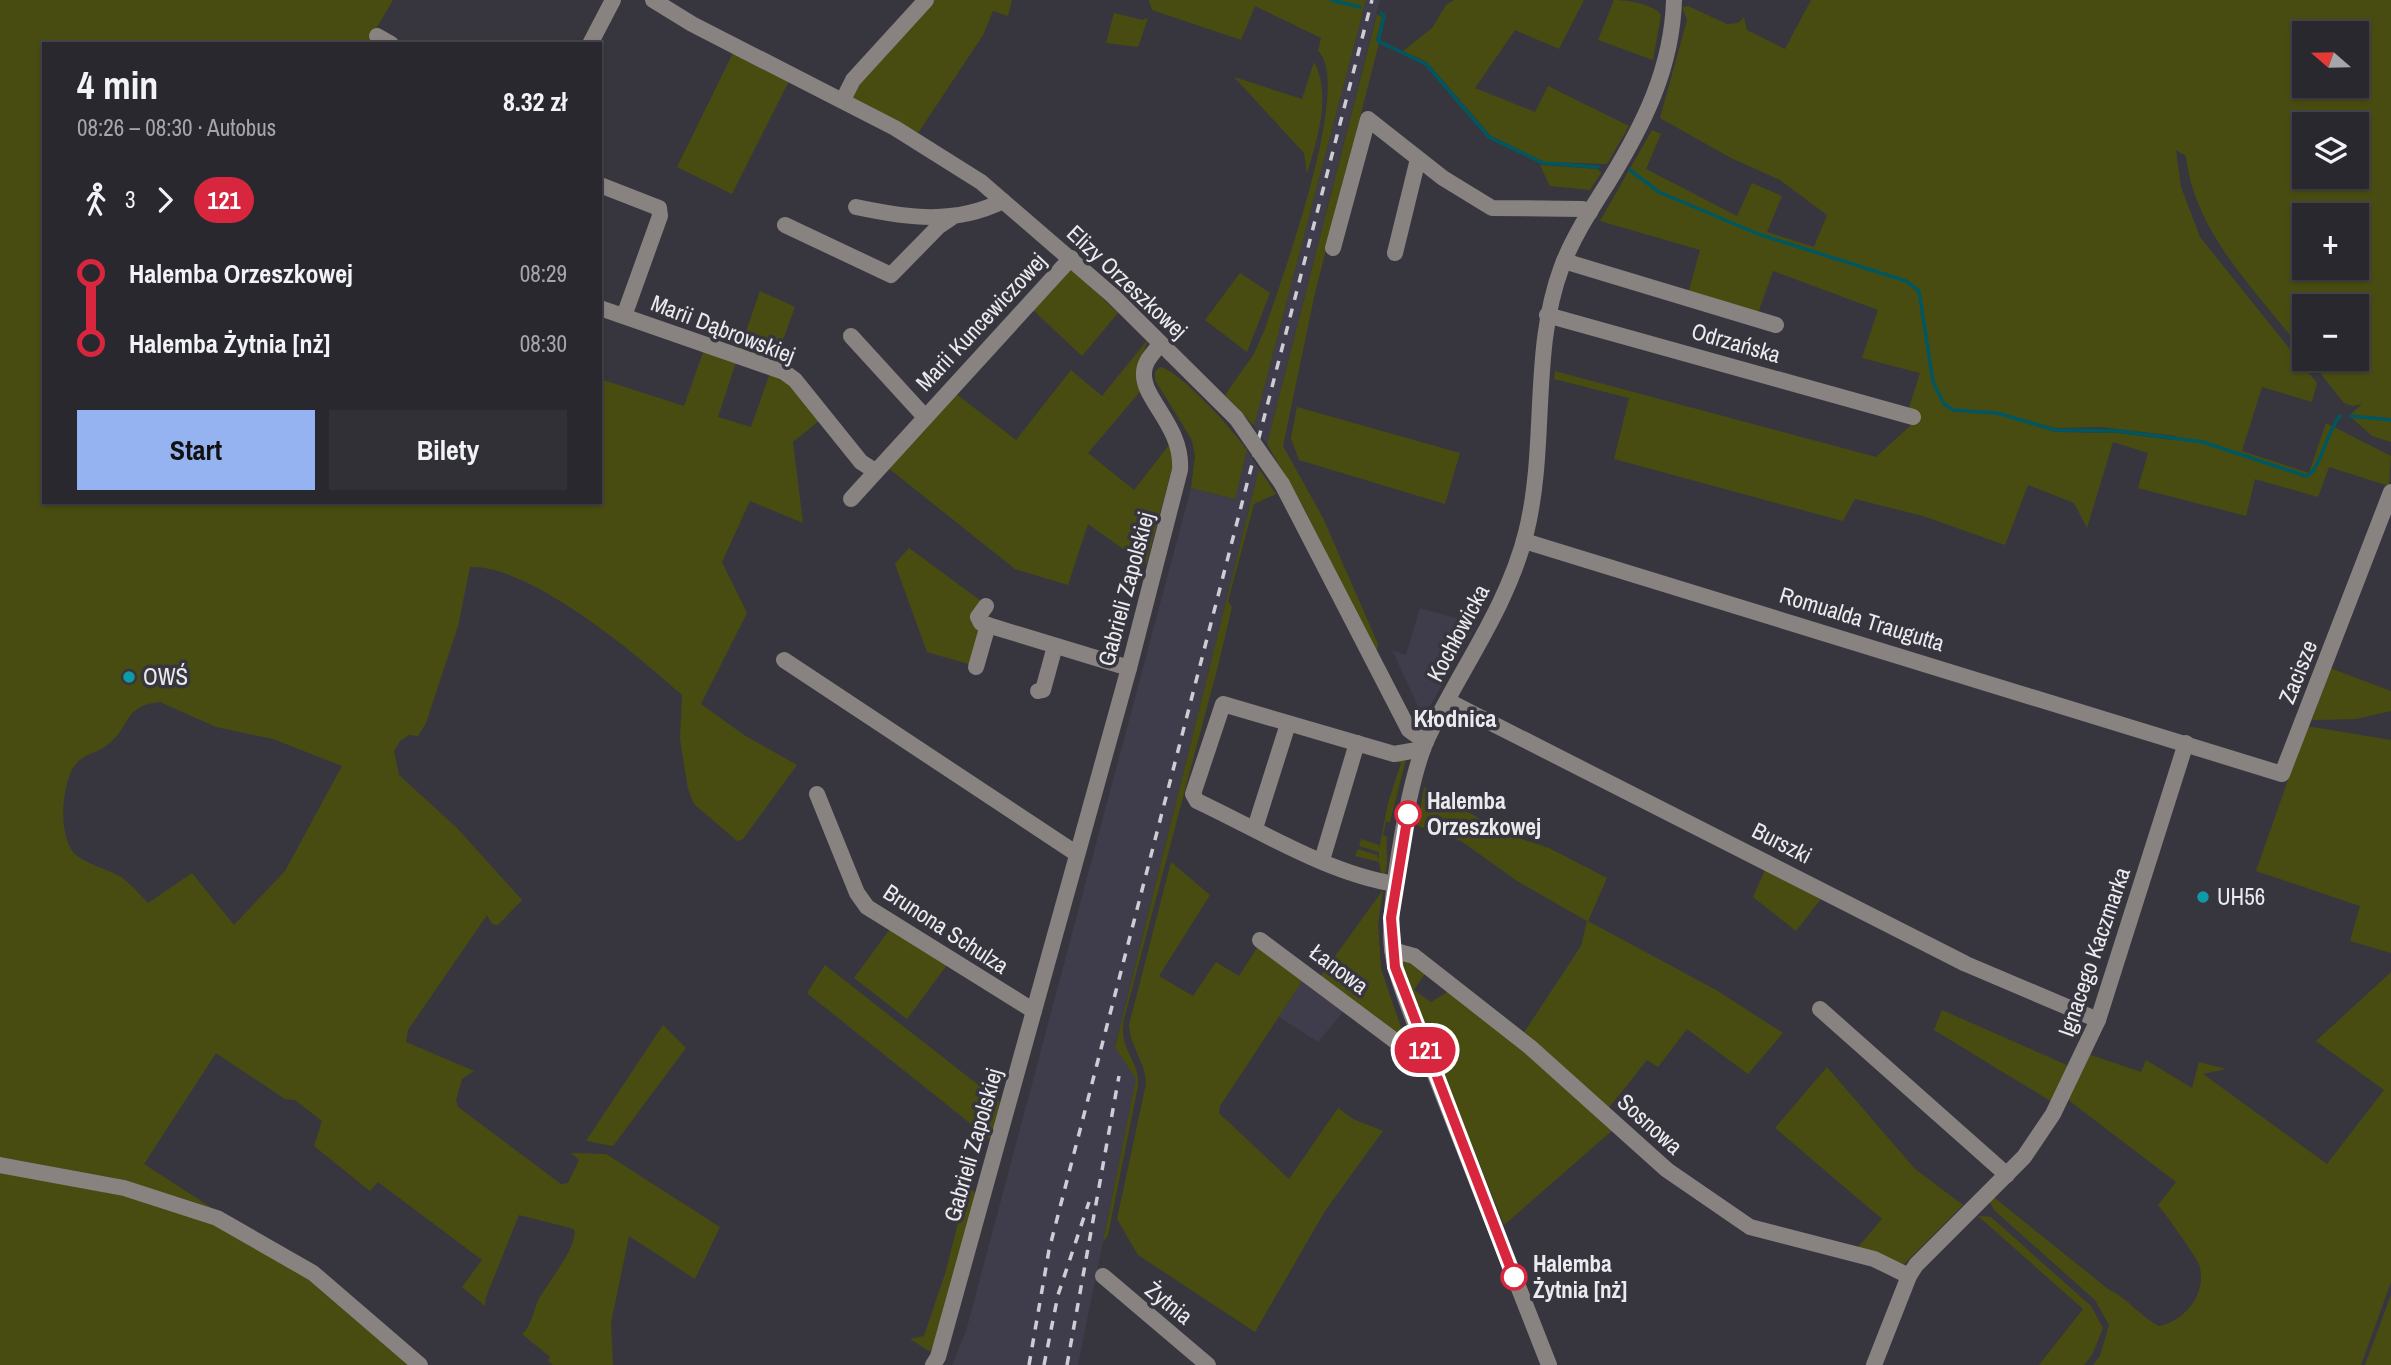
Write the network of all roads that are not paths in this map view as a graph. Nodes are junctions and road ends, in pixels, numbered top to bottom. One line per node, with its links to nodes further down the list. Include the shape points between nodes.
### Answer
1 (613, 0): 5 (street)
2 (653, 0): 6 (street, Elizy Orzeszkowej)
3 (926, 0): 6 (street, via 853,80)
4 (1676, 2): 11 (street, Kochłowicka, via 1667,58 1649,110)
5 (591, 42)
6 (843, 100): 9 (street, Elizy Orzeszkowej, via 940,154)
7 (1418, 159): 11 (street, via 1492,208); 14 (street, via 1368,119); 15 (street)
8 (602, 187): 20 (street, via 659,208)
9 (1003, 201): 12 (street); 16 (street, Elizy Orzeszkowej)
10 (856, 207): 12 (street)
11 (1590, 212): 17 (street, Kochłowicka)
12 (951, 218): 13 (street, via 891,275)
13 (785, 225)
14 (1333, 248)
15 (1395, 253)
16 (1071, 258): 23 (street, Elizy Orzeszkowej); 25 (street, Marii Kuncewiczowej)
17 (1564, 261): 19 (street, Kochłowicka); 21 (street)
18 (602, 309): 20 (street, Marii Dąbrowskiej)
19 (1547, 315): 24 (street, Odrzańska); 29 (street, Kochłowicka, via 1535,474)
20 (624, 316): 26 (street, Marii Dąbrowskiej, via 784,372 861,462)
21 (1776, 325)
22 (851, 336): 25 (street, Marii Kuncewiczowej)
23 (1160, 344): 35 (street, Gabrieli Zapolskiej, via 1147,362 1144,381 1178,442 1180,470); 41 (street, Elizy Orzeszkowej, bridge, via 1236,418 1282,484 1409,730)
24 (1913, 416)
25 (925, 417): 26 (street, Marii Kuncewiczowej)
26 (875, 471): 28 (street, Marii Kuncewiczowej)
27 (2391, 492): 40 (street, Zacisze, via 2283,774)
28 (851, 499)
29 (1524, 541): 37 (street, Kochłowicka, via 1500,606); 40 (street, Romualda Traugutta)
30 (986, 606): 31 (street, via 978,620)
31 (988, 625): 32 (street); 34 (street)
32 (1055, 646): 35 (street); 36 (street, via 1043,690)
33 (784, 660): 44 (street)
34 (976, 667)
35 (1129, 668): 44 (street, Gabrieli Zapolskiej)
36 (1038, 691)
37 (1448, 701): 41 (street, Kochłowicka); 51 (street, Burszki, via 1966,964)
38 (1288, 724): 39 (street); 43 (street); 43 (street, via 1226,704 1219,708 1193,797)
39 (1357, 743): 41 (street, via 1394,754); 45 (street)
40 (2186, 743): 51 (street, Ignacego Kaczmarka)
41 (1425, 745): 46 (street, Kochłowicka)
42 (817, 794): 50 (street, Brunona Schulza, via 867,907)
43 (1255, 828): 45 (street)
44 (1077, 854): 50 (street, Gabrieli Zapolskiej)
45 (1322, 860): 46 (street, via 1370,880)
46 (1396, 884): 48 (street, Kochłowicka)
47 (1260, 940): 52 (street, Łanowa, via 1410,1052)
48 (1392, 950): 52 (street, Kochłowicka); 56 (street, Sosnowa, via 1414,956 1530,1046 1667,1170 1750,1227 1874,1259)
49 (1820, 1009): 54 (street)
50 (1034, 1011): 58 (street, Gabrieli Zapolskiej)
51 (2098, 1020): 54 (street, Ignacego Kaczmarka, via 2039,1139)
52 (1424, 1049): 60 (street, Kochłowicka)
53 (0, 1165): 57 (street, via 124,1188 217,1217 313,1273)
54 (2007, 1175): 56 (street, Ignacego Kaczmarka, via 1922,1257)
55 (1103, 1276): 59 (street, Żytnia)
56 (1909, 1276): 61 (street, Ignacego Kaczmarka)
57 (420, 1365)
58 (933, 1365)
59 (1208, 1365)
60 (1549, 1365)
61 (1874, 1365)

